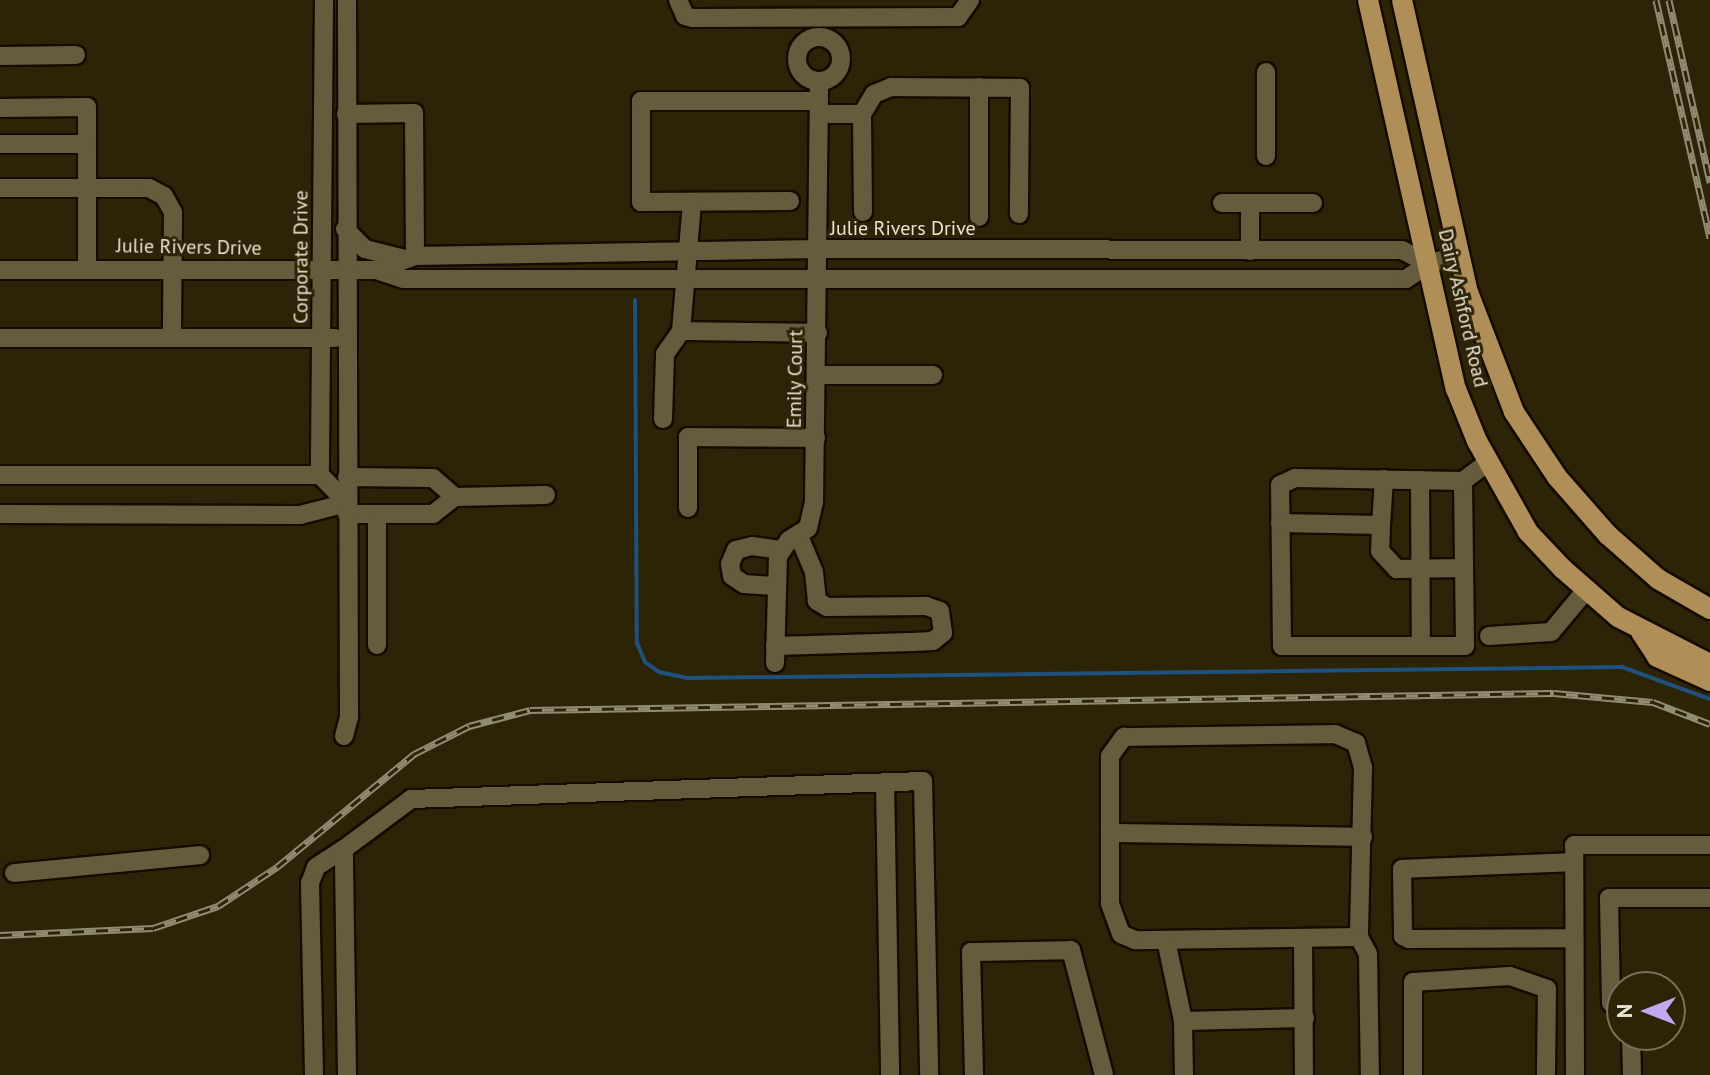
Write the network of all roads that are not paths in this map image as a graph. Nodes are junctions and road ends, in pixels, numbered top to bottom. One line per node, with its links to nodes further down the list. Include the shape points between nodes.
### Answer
1 (324, 0): 43 (street, Corporate Drive)
2 (347, 0): 16 (street)
3 (678, 0): 7 (street, via 685,16 693,18)
4 (970, 0): 7 (street, via 958,17)
5 (1368, 0): 38 (main road, Dairy Ashford Road)
6 (1402, 0): 36 (main road, Dairy Ashford Road)
7 (819, 9): 8 (street)
8 (819, 37): 12 (street, via 833,42 840,55 833,76); 12 (street, via 801,46 797,59 801,72)
9 (76, 55): 10 (street)
10 (0, 56)
11 (1266, 72): 20 (street)
12 (819, 81): 14 (street, Emily Court)
13 (979, 87): 17 (street, via 882,88); 29 (street, via 1020,88); 30 (street)
14 (819, 107): 17 (street); 24 (street, via 641,101 641,202); 32 (street, Emily Court)
15 (0, 108): 19 (street, via 87,107)
16 (346, 114): 31 (street); 37 (street, via 414,113)
17 (862, 114): 28 (street)
18 (0, 144): 19 (street)
19 (87, 144): 22 (street)
20 (1266, 156)
21 (0, 188): 22 (street)
22 (87, 189): 39 (street, via 149,188 164,196 173,212); 40 (street)
23 (790, 201): 24 (street)
24 (692, 202): 35 (street)
25 (1222, 203): 26 (street)
26 (1250, 203): 27 (street); 34 (street)
27 (1313, 203)
28 (863, 212)
29 (1019, 214)
30 (979, 217)
31 (345, 229): 37 (street, via 365,249); 44 (street)
32 (818, 249): 33 (street, Julie Rivers Drive); 35 (street, Julie Rivers Drive); 46 (street, Emily Court)
33 (1064, 251): 34 (street, Julie Rivers Drive); 47 (street)
34 (1250, 251): 38 (street, Julie Rivers Drive, via 1402,250)
35 (692, 252): 37 (street, Julie Rivers Drive); 45 (street)
36 (1460, 255): 38 (street, Julie Rivers Drive); 79 (main road, Dairy Ashford Road, via 1493,365 1542,456 1572,497 1627,553 1669,587)
37 (408, 257): 42 (street, Julie Rivers Drive)
38 (1428, 264): 47 (street, Julie Rivers Drive, via 1406,279); 58 (main road, Dairy Ashford Road, via 1456,389)
39 (172, 266): 40 (street, Julie Rivers Drive); 43 (street, Julie Rivers Drive); 52 (street)
40 (87, 267): 41 (street, Julie Rivers Drive)
41 (0, 270)
42 (376, 270): 44 (street, Julie Rivers Drive); 45 (street, Julie Rivers Drive, via 403,279)
43 (323, 272): 44 (street, Julie Rivers Drive); 53 (street, Corporate Drive)
44 (345, 272): 50 (street)
45 (686, 278): 46 (street, Julie Rivers Drive); 48 (street)
46 (818, 278): 47 (street, Julie Rivers Drive); 49 (street, Emily Court)
47 (1065, 280)
48 (681, 331): 49 (street); 56 (street, via 665,354)
49 (818, 333): 54 (street, Emily Court)
50 (346, 337): 53 (street); 61 (street)
51 (0, 338): 52 (street)
52 (172, 338): 53 (street)
53 (323, 338): 60 (street, Corporate Drive)
54 (818, 375): 55 (street); 57 (street, Emily Court)
55 (933, 375)
56 (663, 419)
57 (816, 438): 68 (street, via 688,437); 73 (street, Emily Court, via 814,501 808,528)
58 (1488, 462): 64 (street); 78 (main road, Dairy Ashford Road, via 1528,532)
59 (0, 475): 60 (street)
60 (320, 475): 67 (street)
61 (347, 477): 66 (street, via 433,478); 67 (street)
62 (1384, 479): 63 (street); 71 (street, via 1295,478 1280,485); 72 (street)
63 (1420, 480): 64 (street); 76 (street)
64 (1463, 481): 75 (street)
65 (546, 495): 66 (street)
66 (455, 497): 70 (street, via 433,514)
67 (347, 508): 69 (street, via 300,515); 70 (street); 86 (street, via 349,717)
68 (688, 508)
69 (0, 514)
70 (377, 514): 82 (street)
71 (1280, 523): 72 (street); 83 (street, via 1282,646)
72 (1381, 525): 76 (street, via 1380,551 1397,569)
73 (798, 534): 74 (street, Emily Court); 77 (street, via 814,572 817,601 827,607 926,606 940,611 943,633 922,642 775,654)
74 (782, 550): 77 (street); 77 (street, via 736,550 730,564 732,576 744,584)
75 (1464, 568): 76 (street); 83 (street, via 1465,646)
76 (1422, 572): 83 (street)
77 (774, 586)
78 (1587, 589): 80 (main road, Dairy Ashford Road); 81 (street, via 1551,632)
79 (1710, 609)
80 (1639, 628): 84 (main road, Dairy Ashford Road); 85 (main road, via 1657,657)
81 (1489, 636)
82 (377, 645)
83 (1421, 646)
84 (1710, 664)
85 (1710, 681)
86 (344, 736)
87 (885, 782): 91 (street, via 411,799); 110 (street); 111 (street, via 923,781)
88 (1110, 833): 89 (street); 89 (street, via 1110,756 1124,737 1335,734 1350,736 1356,743 1363,768); 100 (street, via 1110,903 1121,934)
89 (1363, 837): 98 (street)
90 (1710, 845): 93 (street, via 1574,845)
91 (344, 849): 108 (street, via 316,867 310,883); 109 (street)
92 (200, 855): 94 (street)
93 (1574, 862): 95 (street); 99 (street, via 1406,865 1402,883 1403,936 1409,939)
94 (14, 873)
95 (1574, 898): 96 (street); 99 (street)
96 (1609, 898): 97 (street); 102 (street)
97 (1710, 898)
98 (1359, 937): 101 (street); 116 (street, via 1368,954)
99 (1574, 938): 103 (street)
100 (1166, 940): 101 (street); 106 (street)
101 (1303, 940): 105 (street)
102 (1610, 971)
103 (1574, 988): 104 (street); 119 (street)
104 (1547, 989): 117 (street, via 1510,976 1413,982); 118 (street)
105 (1305, 1018): 106 (street); 115 (street)
106 (1183, 1021): 114 (street)
107 (1631, 1051): 120 (street)
108 (314, 1075)
109 (347, 1075)
110 (890, 1075)
111 (929, 1075)
112 (974, 1075): 113 (street, via 971,952 1072,941)
113 (1104, 1075)
114 (1184, 1075)
115 (1304, 1075)
116 (1370, 1075)
117 (1413, 1075)
118 (1546, 1075)
119 (1575, 1075)
120 (1632, 1075)

